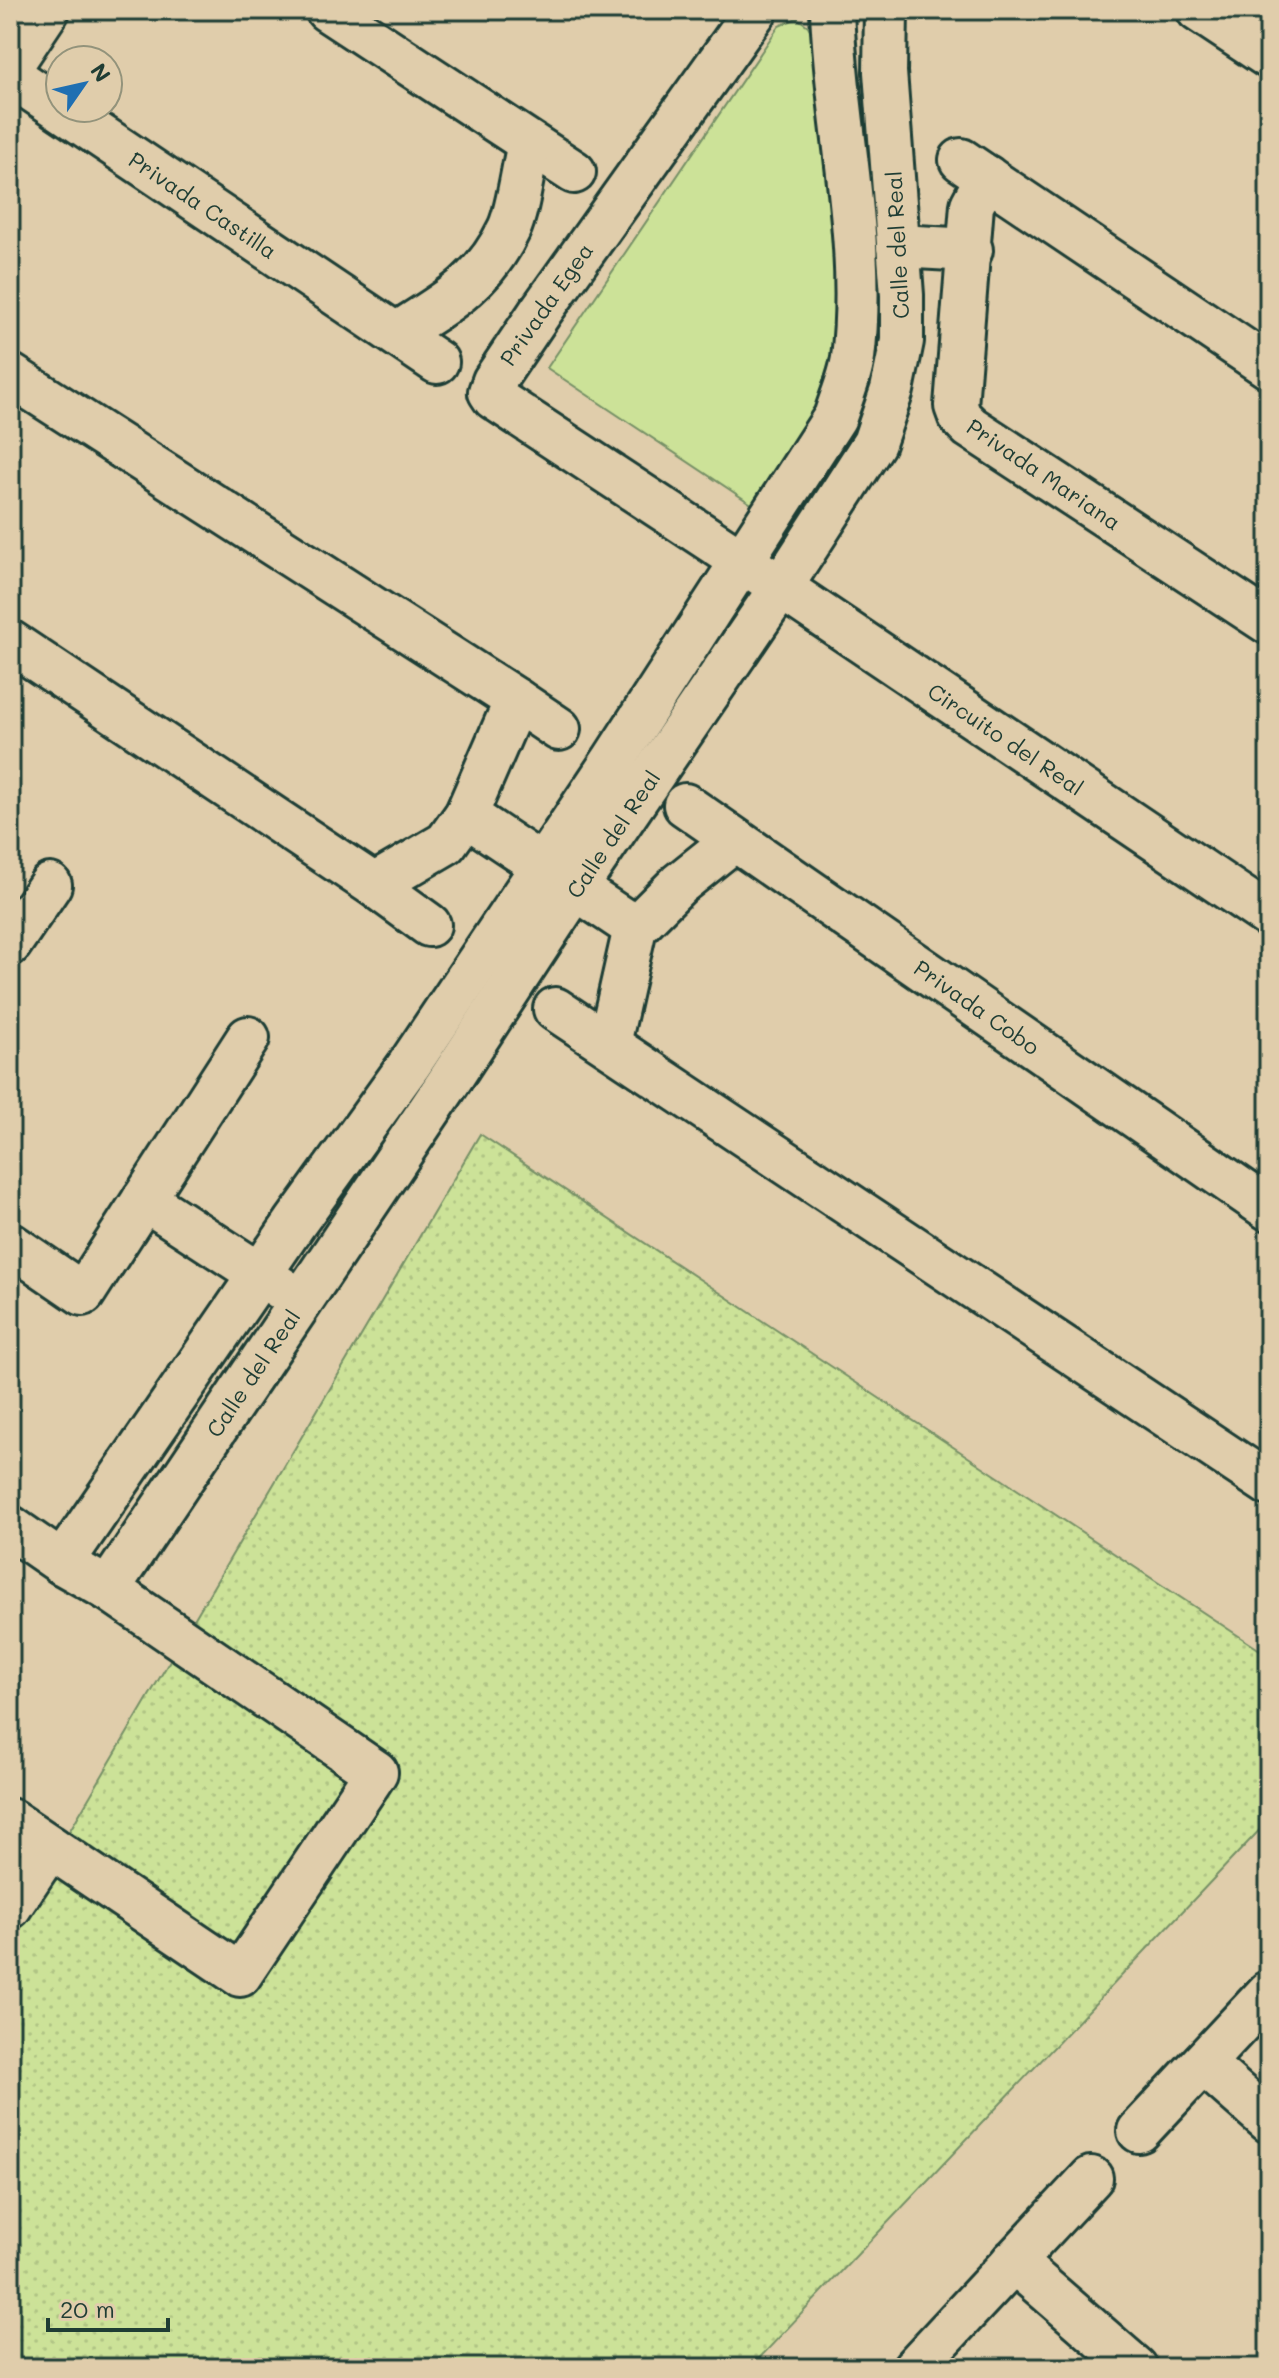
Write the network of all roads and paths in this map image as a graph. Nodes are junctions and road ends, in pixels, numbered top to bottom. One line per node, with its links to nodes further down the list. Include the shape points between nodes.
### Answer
1 (48, 10): 8 (street)
2 (327, 10): 10 (street)
3 (756, 10): 15 (street, Privada Egea)
4 (832, 10): 20 (street, Calle del Real, via 853,220 857,301 852,361 835,417)
5 (886, 10): 12 (street, Calle del Real, via 885,72)
6 (1198, 10): 7 (street)
7 (1269, 57)
8 (10, 67)
9 (10, 75): 16 (street, Privada Castilla)
10 (529, 144): 11 (street); 14 (street, via 510,227)
11 (574, 172)
12 (898, 246): 13 (street); 21 (street, Calle del Real, via 902,341 874,443)
13 (971, 250): 18 (street, Privada Mariana, via 974,168); 22 (street, Privada Mariana, via 956,406 960,417)
14 (484, 271): 15 (street); 16 (street)
15 (541, 311): 20 (street, Privada Egea, via 494,381 494,398)
16 (396, 334): 17 (street, Privada Castilla)
17 (437, 362)
18 (1269, 367)
19 (10, 375): 24 (street)
20 (742, 561): 21 (street, Circuito del Real); 29 (street, Calle del Real)
21 (781, 587): 32 (street, Calle del Real); 33 (street, Circuito del Real)
22 (1269, 623)
23 (10, 642): 31 (street)
24 (516, 700): 25 (street); 27 (street)
25 (559, 729)
26 (685, 805): 28 (street, Privada Cobo)
27 (466, 815): 29 (street); 31 (street, via 446,843)
28 (734, 840): 35 (street); 43 (street, Privada Cobo)
29 (541, 867): 32 (street); 40 (street, Calle del Real)
30 (50, 885): 36 (street)
31 (374, 885): 34 (street)
32 (575, 889): 35 (street); 41 (street, Calle del Real)
33 (1269, 916)
34 (429, 925)
35 (635, 928): 39 (street)
36 (10, 944)
37 (555, 1009): 39 (street)
38 (248, 1038): 42 (street)
39 (609, 1044): 47 (street)
40 (409, 1065): 41 (street); 45 (street, Calle del Real)
41 (446, 1086): 46 (street, Calle del Real)
42 (144, 1199): 44 (street, via 83,1294); 45 (street)
43 (1269, 1209)
44 (10, 1244)
45 (261, 1276): 46 (street); 49 (street, Calle del Real)
46 (301, 1302): 50 (street, Calle del Real)
47 (1269, 1484)
48 (10, 1528): 49 (street)
49 (62, 1563): 50 (street)
50 (108, 1589): 52 (street, via 376,1772 240,1975)
51 (10, 1820): 52 (street)
52 (50, 1847): 53 (street)
53 (10, 1907)
54 (1269, 1992): 55 (street)
55 (1203, 2063): 56 (street); 57 (street)
56 (1269, 2121)
57 (1139, 2131)
58 (1091, 2178): 59 (street)
59 (1013, 2261): 60 (street); 61 (street)
60 (914, 2368)
61 (1136, 2368)

